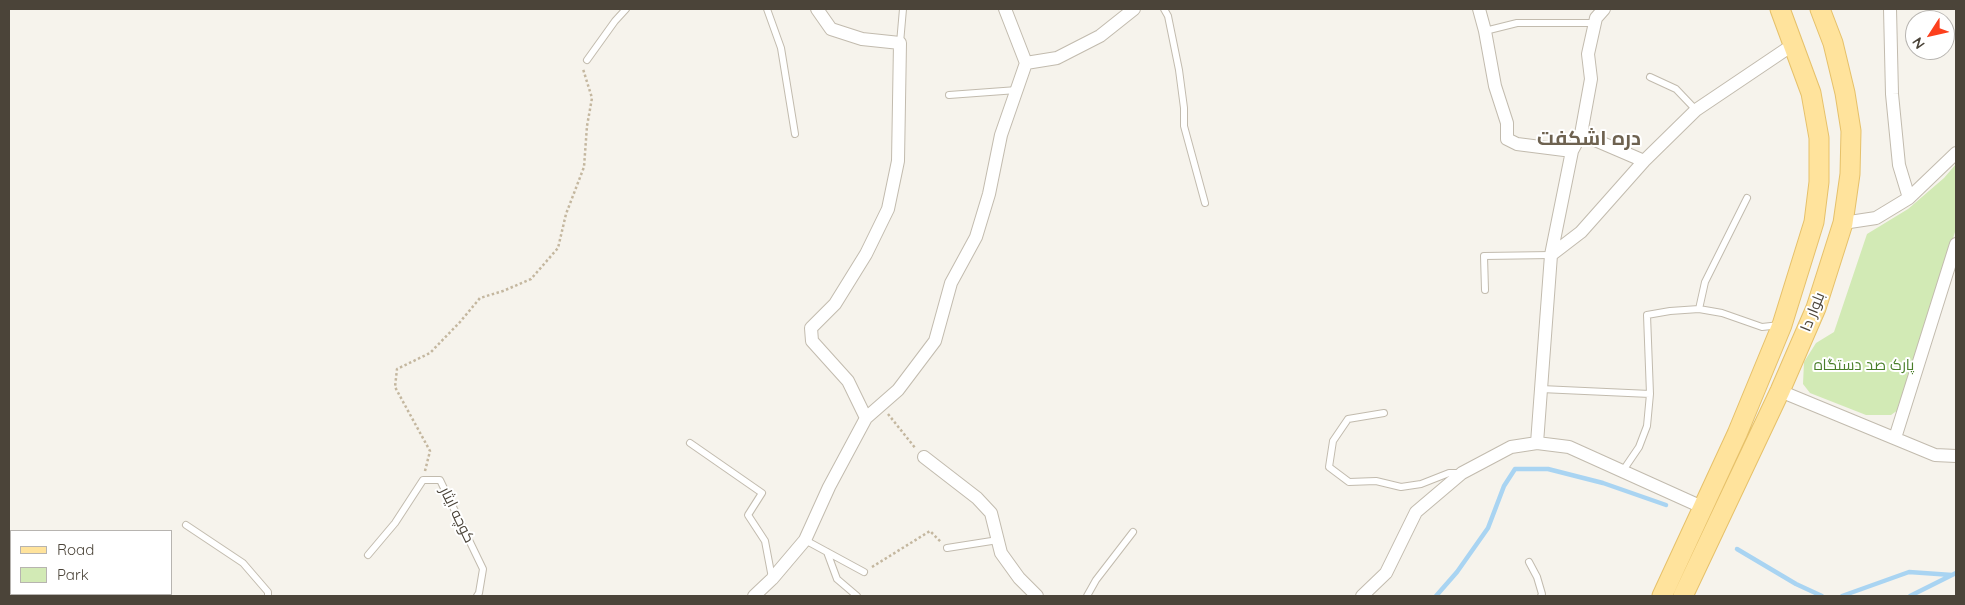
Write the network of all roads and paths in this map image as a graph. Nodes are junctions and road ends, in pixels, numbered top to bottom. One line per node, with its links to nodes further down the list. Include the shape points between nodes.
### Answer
1 (626, 9): 17 (lane)
2 (767, 9): 23 (lane, via 781,48)
3 (817, 9): 15 (street, via 832,29 862,39)
4 (903, 9): 15 (lane)
5 (1005, 9): 18 (street)
6 (1134, 9): 18 (street, via 1100,36 1057,58)
7 (1164, 9): 30 (lane, via 1179,70 1184,126)
8 (1479, 9): 14 (street)
9 (1604, 9): 13 (street)
10 (1780, 9): 16 (main road, بلوار دا)
11 (1820, 9): 31 (main road, بلوار دا, via 1833,43 1851,132 1850,174)
12 (1890, 9): 29 (street, via 1892,94 1899,165)
13 (1595, 23): 14 (lane, via 1517,23); 24 (street, via 1588,54 1592,79)
14 (1486, 31): 25 (street, via 1507,123 1507,139 1517,144)
15 (900, 43): 42 (street, via 898,161 888,209 866,254 835,304 811,328 812,341 848,381)
16 (1794, 44): 22 (street); 36 (main road, بلوار دا, via 1811,93 1819,138 1819,182 1814,222)
17 (587, 60): 52 (path, via 582,68 592,98 584,167 566,214 558,248 531,279 480,298 430,352 397,369 395,387 430,451)
18 (1026, 63): 20 (street)
19 (1650, 77): 22 (lane, via 1676,89)
20 (1017, 90): 21 (lane); 40 (street, via 1001,135 976,237 951,284 936,341 898,390)
21 (949, 95)
22 (1696, 110): 27 (street)
23 (795, 134)
24 (1581, 134): 25 (street); 27 (street)
25 (1572, 151): 33 (street)
26 (1956, 153): 29 (street)
27 (1644, 160): 33 (street, via 1581,232)
28 (1747, 198): 35 (lane, via 1705,282)
29 (1909, 198): 31 (street, via 1876,218)
30 (1205, 203)
31 (1843, 223): 38 (main road, بلوار دا, via 1816,308)
32 (1956, 244): 44 (street)
33 (1551, 255): 34 (lane, via 1484,256); 37 (street)
34 (1485, 290)
35 (1698, 310): 36 (lane, via 1722,313 1762,327); 39 (lane, via 1648,315)
36 (1782, 325): 43 (main road, بلوار دا)
37 (1541, 389): 39 (lane); 46 (street)
38 (1780, 391): 44 (street); 47 (main road, بلوار دا)
39 (1650, 394): 50 (lane, via 1647,426 1639,447)
40 (882, 404): 42 (street); 49 (path)
41 (1384, 413): 51 (lane, via 1348,419 1333,441 1329,467 1349,482 1376,481 1401,487 1421,484 1449,473)
42 (866, 418): 56 (street)
43 (1735, 438): 47 (main road); 53 (main road, بلوار دا)
44 (1895, 438): 48 (street, via 1935,455)
45 (690, 442): 63 (lane, via 762,493 748,515 765,541)
46 (1538, 443): 50 (street, via 1569,448); 51 (street, via 1511,448)
47 (1754, 446): 73 (main road, بلوار دا)
48 (1956, 456)
49 (924, 457): 57 (street, via 977,498 991,513)
50 (1622, 472): 53 (street)
51 (1462, 473): 70 (street, via 1416,512 1386,573)
52 (423, 480): 60 (lane, کوچه ایثار, via 395,523); 65 (lane, کوچه ایثار, via 440,480 483,569)
53 (1702, 507): 72 (main road, بلوار دا)
54 (186, 525): 64 (lane, via 243,563)
55 (1133, 532): 69 (lane)
56 (805, 540): 59 (lane); 63 (street)
57 (998, 540): 58 (lane); 68 (street, via 1001,552 1019,578)
58 (947, 548): 62 (path, via 930,531)
59 (827, 552): 62 (lane); 67 (lane, via 837,579)
60 (368, 555)
61 (1529, 562): 71 (lane, via 1537,577)
62 (864, 572)
63 (772, 579): 66 (street)
64 (268, 596)
65 (477, 596)
66 (754, 596)
67 (858, 596)
68 (1037, 596)
69 (1087, 596)
70 (1362, 596)
71 (1541, 596)
72 (1662, 596)
73 (1683, 596)

